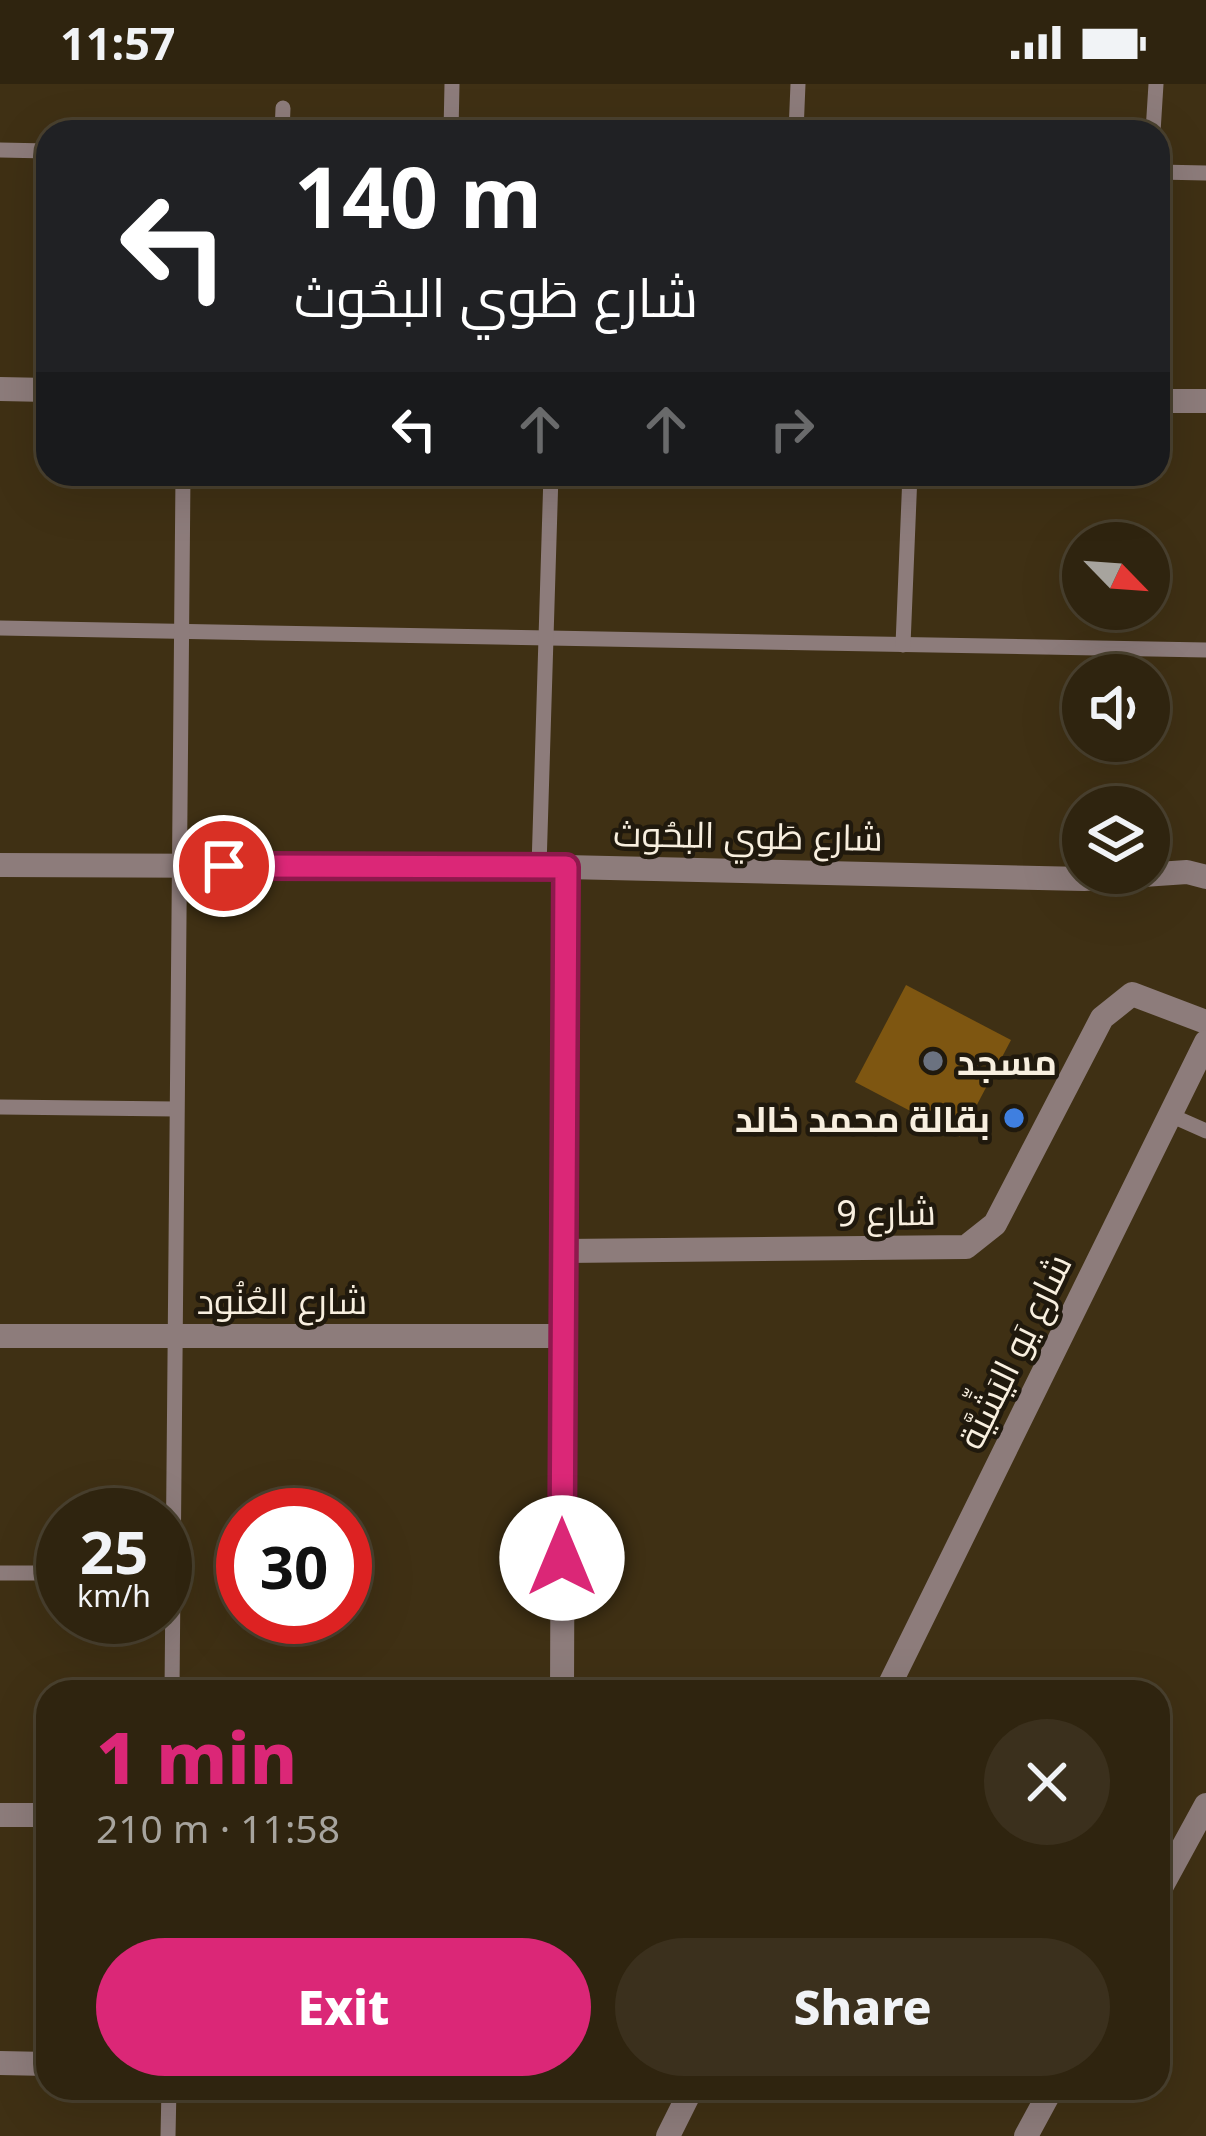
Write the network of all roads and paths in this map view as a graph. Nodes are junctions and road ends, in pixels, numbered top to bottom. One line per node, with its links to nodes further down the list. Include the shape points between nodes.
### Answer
1 (452, 84): 6 (lane)
2 (798, 84): 7 (lane)
3 (1156, 84): 8 (lane)
4 (283, 108): 5 (lane)
5 (282, 120)
6 (451, 120)
7 (796, 120)
8 (1154, 120)
9 (0, 150): 10 (lane)
10 (36, 151)
11 (1170, 172): 12 (lane)
12 (1206, 173)
13 (0, 389): 14 (street)
14 (36, 389)
15 (1170, 401): 16 (street)
16 (1206, 401)
17 (183, 486): 21 (lane)
18 (551, 486): 22 (lane)
19 (910, 486): 23 (lane)
20 (0, 628): 21 (lane)
21 (182, 631): 22 (lane); 26 (lane)
22 (549, 638): 23 (lane); 27 (lane)
23 (903, 645): 24 (lane)
24 (1206, 650)
25 (0, 865): 26 (street, شارع طَوي البحُوث)
26 (179, 866): 27 (street, شارع طَوي البحُوث); 33 (lane)
27 (539, 867): 28 (street, شارع طَوي البحُوث)
28 (566, 867): 29 (street, شارع طَوي البحُوث); 36 (street)
29 (1206, 877)
30 (1206, 1022): 36 (street, شارع 9, via 1132,994 1102,1018 995,1224 966,1247)
31 (1206, 1042): 34 (street, شارع يَو اليَشِّيَّة)
32 (0, 1107): 33 (lane)
33 (176, 1108): 38 (lane)
34 (1170, 1115): 35 (lane); 46 (street, شارع يَو اليَشِّيَّة)
35 (1206, 1131)
36 (564, 1251): 39 (street)
37 (0, 1336): 38 (street, شارع العُنُود)
38 (175, 1336): 39 (street, شارع العُنُود); 40 (lane)
39 (563, 1336): 45 (street)
40 (171, 1488)
41 (0, 1573): 42 (lane)
42 (36, 1573)
43 (171, 1644): 44 (lane)
44 (172, 1680)
45 (562, 1680)
46 (892, 1680)
47 (1206, 1805): 50 (street)
48 (0, 1815): 49 (street)
49 (36, 1815)
50 (1170, 1871)
51 (0, 2063): 52 (street)
52 (36, 2064)
53 (169, 2100): 56 (lane)
54 (686, 2100): 57 (street)
55 (1046, 2100): 58 (street)
56 (169, 2136)
57 (668, 2136)
58 (1026, 2136)

